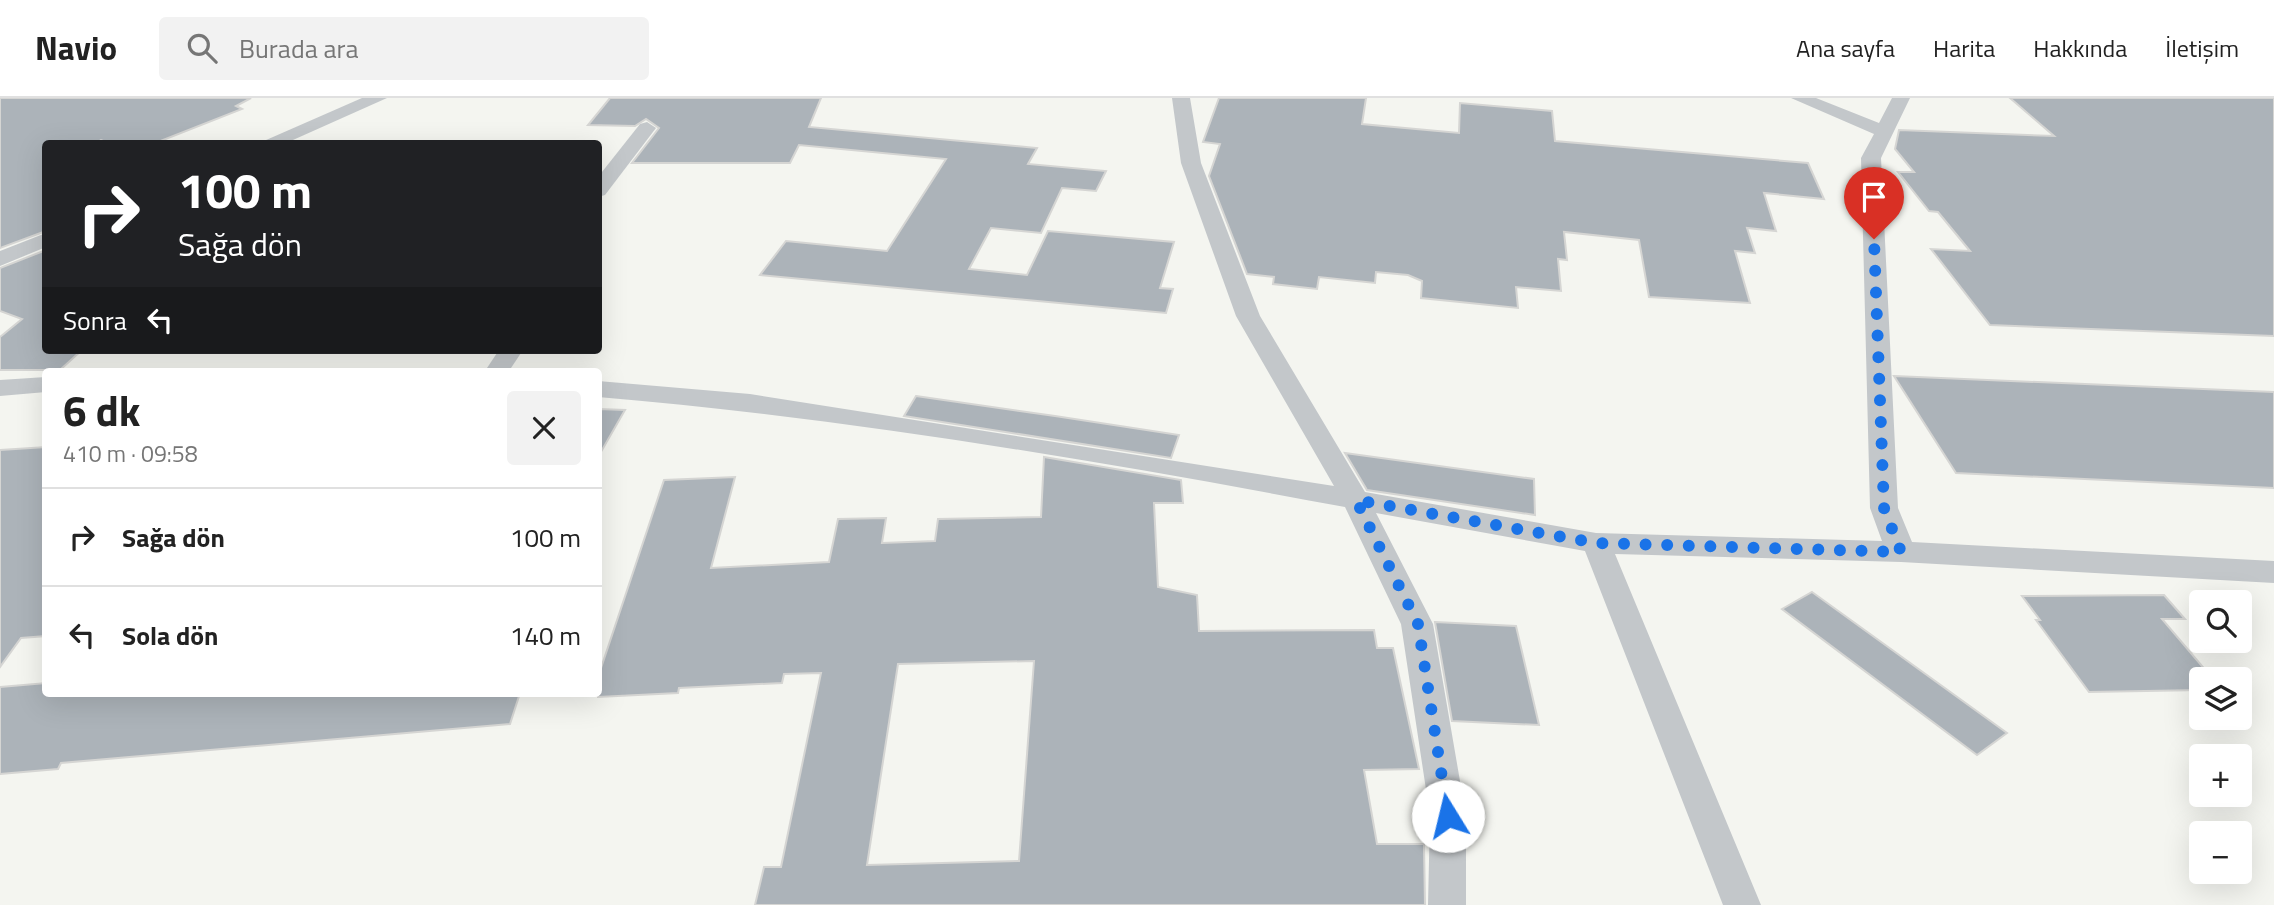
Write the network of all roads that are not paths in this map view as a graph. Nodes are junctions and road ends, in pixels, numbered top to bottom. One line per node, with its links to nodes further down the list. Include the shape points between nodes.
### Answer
1 (378, 98): 7 (street)
2 (1181, 98): 14 (street, via 1191,163 1248,316)
3 (1800, 98): 6 (street)
4 (1901, 98): 6 (street)
5 (647, 128): 8 (street)
6 (1884, 131): 16 (street, via 1871,158 1884,508)
7 (275, 140)
8 (602, 186)
9 (42, 241): 10 (street)
10 (0, 259)
11 (42, 384): 12 (street)
12 (0, 388)
13 (602, 389): 14 (street, via 750,402)
14 (1356, 500): 15 (street); 18 (street, via 1418,624 1448,816)
15 (1596, 543): 16 (street); 19 (street)
16 (1901, 552): 17 (street)
17 (2274, 572)
18 (1447, 905)
19 (1742, 905)

